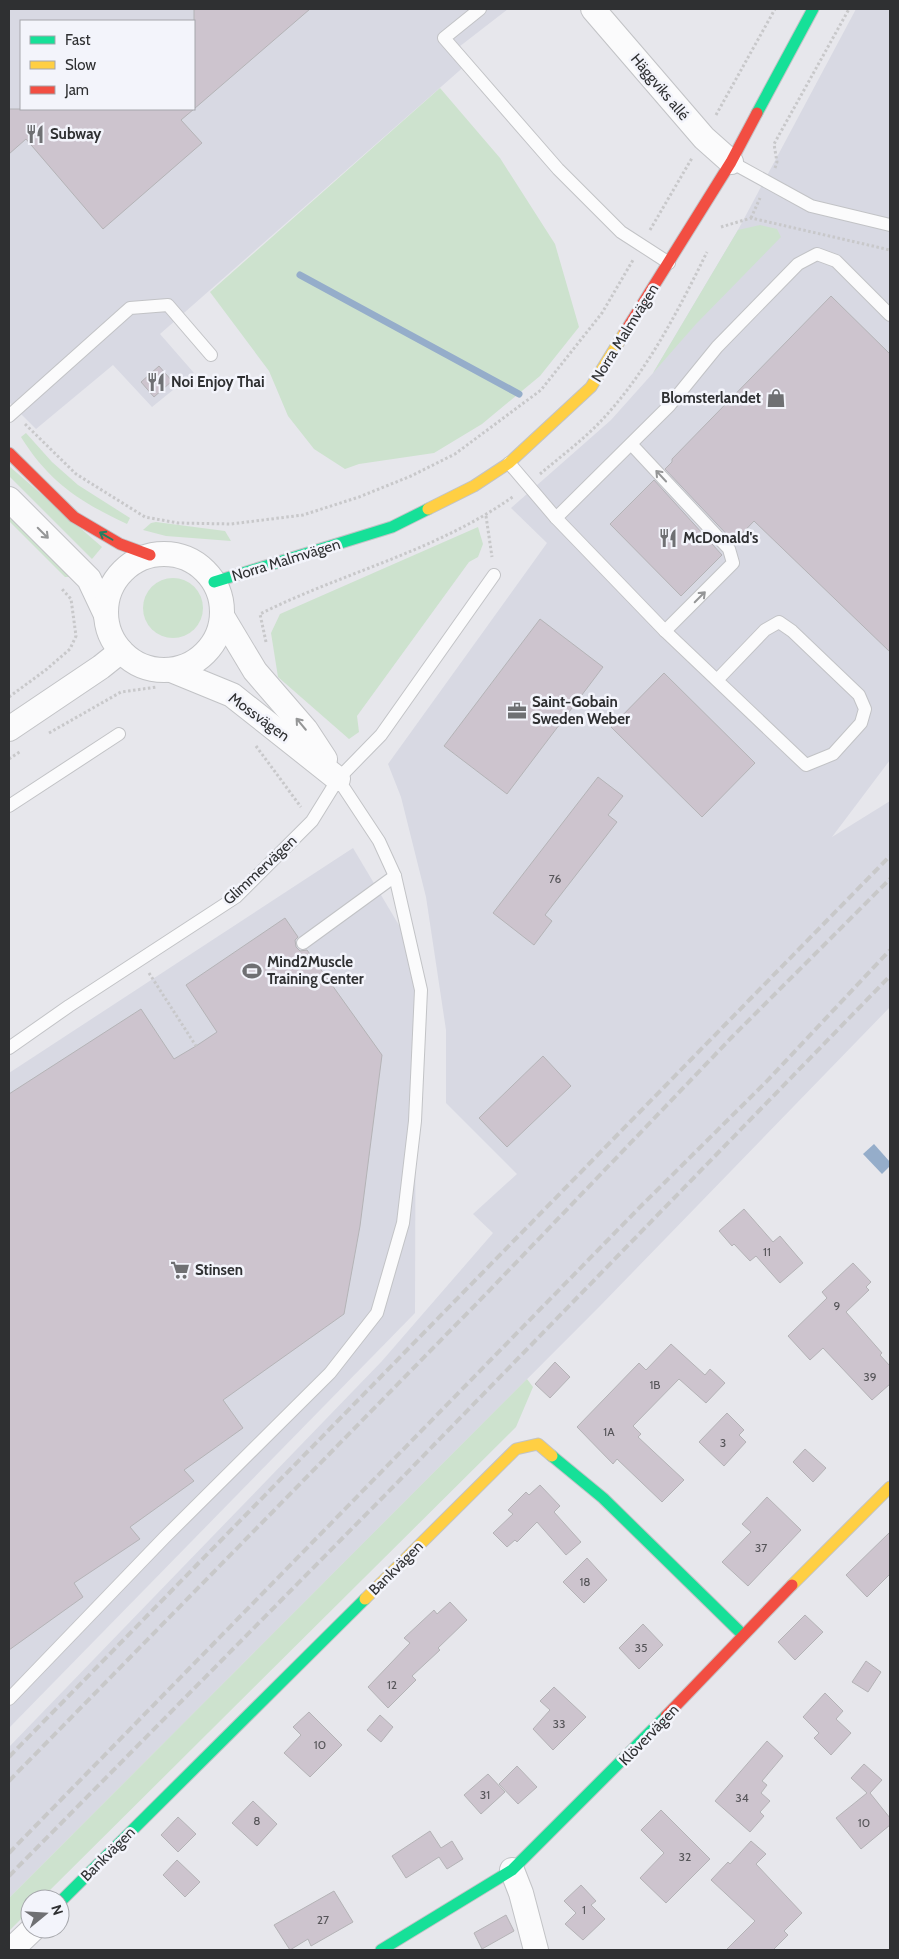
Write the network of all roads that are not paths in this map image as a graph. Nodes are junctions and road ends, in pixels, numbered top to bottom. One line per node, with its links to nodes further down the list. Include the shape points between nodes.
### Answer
1 (480, 9): 6 (lane, via 444,38 558,170 621,232)
2 (593, 9): 4 (street, Häggviks allé, via 704,138)
3 (813, 9): 4 (street, Norra Malmvägen)
4 (731, 162): 5 (lane, via 811,206); 6 (street, Norra Malmvägen)
5 (890, 225)
6 (669, 263): 12 (street, Norra Malmvägen, via 591,386)
7 (890, 315): 10 (lane, via 836,260 817,254 798,264 717,346 669,406)
8 (212, 355): 9 (lane, via 168,305 130,308)
9 (10, 414)
10 (632, 445): 14 (lane); 20 (lane, one-way to 10, via 733,563 729,549)
11 (9, 453): 15 (street, Mossvägen, one-way to 11, via 120,544 74,517)
12 (509, 464): 14 (lane); 17 (street, Norra Malmvägen, via 474,486 392,527)
13 (9, 499): 19 (street, Mossvägen, one-way to 19, via 89,579)
14 (556, 518): 20 (lane)
15 (150, 556): 17 (street, Mossvägen, via 171,554 187,559 205,570); 19 (street, Mossvägen, via 134,562 119,576 108,593)
16 (494, 574): 26 (lane, via 381,735)
17 (214, 582): 18 (street, Mossvägen)
18 (222, 616): 22 (street, Mossvägen, via 217,636 210,647 195,661); 26 (street, Mossvägen, one-way to 18, via 306,730 256,671)
19 (106, 617): 21 (street, Mossvägen, via 111,635)
20 (665, 631): 23 (lane)
21 (121, 651): 22 (street, Mossvägen, via 134,662); 24 (street)
22 (165, 678): 26 (street, Mossvägen, via 232,695)
23 (718, 679): 23 (lane, via 806,764 833,754 861,723 865,709 859,695 779,622 765,630)
24 (9, 729)
25 (119, 734): 27 (lane)
26 (338, 779): 28 (lane, Mossvägen, via 379,841); 30 (lane, Glimmervägen, via 312,821 236,898)
27 (9, 806)
28 (395, 876): 29 (lane); 33 (lane, Mossvägen, via 421,990 420,1052 404,1223 377,1313 330,1373 164,1538)
29 (303, 943)
30 (9, 1048)
31 (890, 1487): 32 (street, Klövervägen)
32 (743, 1635): 34 (street, Klövervägen, via 632,1752); 35 (street, Bankvägen, via 603,1498 538,1444 516,1449)
33 (9, 1700)
34 (512, 1870): 38 (street, Klövervägen); 39 (street)
35 (70, 1892)
36 (23, 1939): 37 (street)
37 (11, 1950)
38 (381, 1950)
39 (536, 1950)

